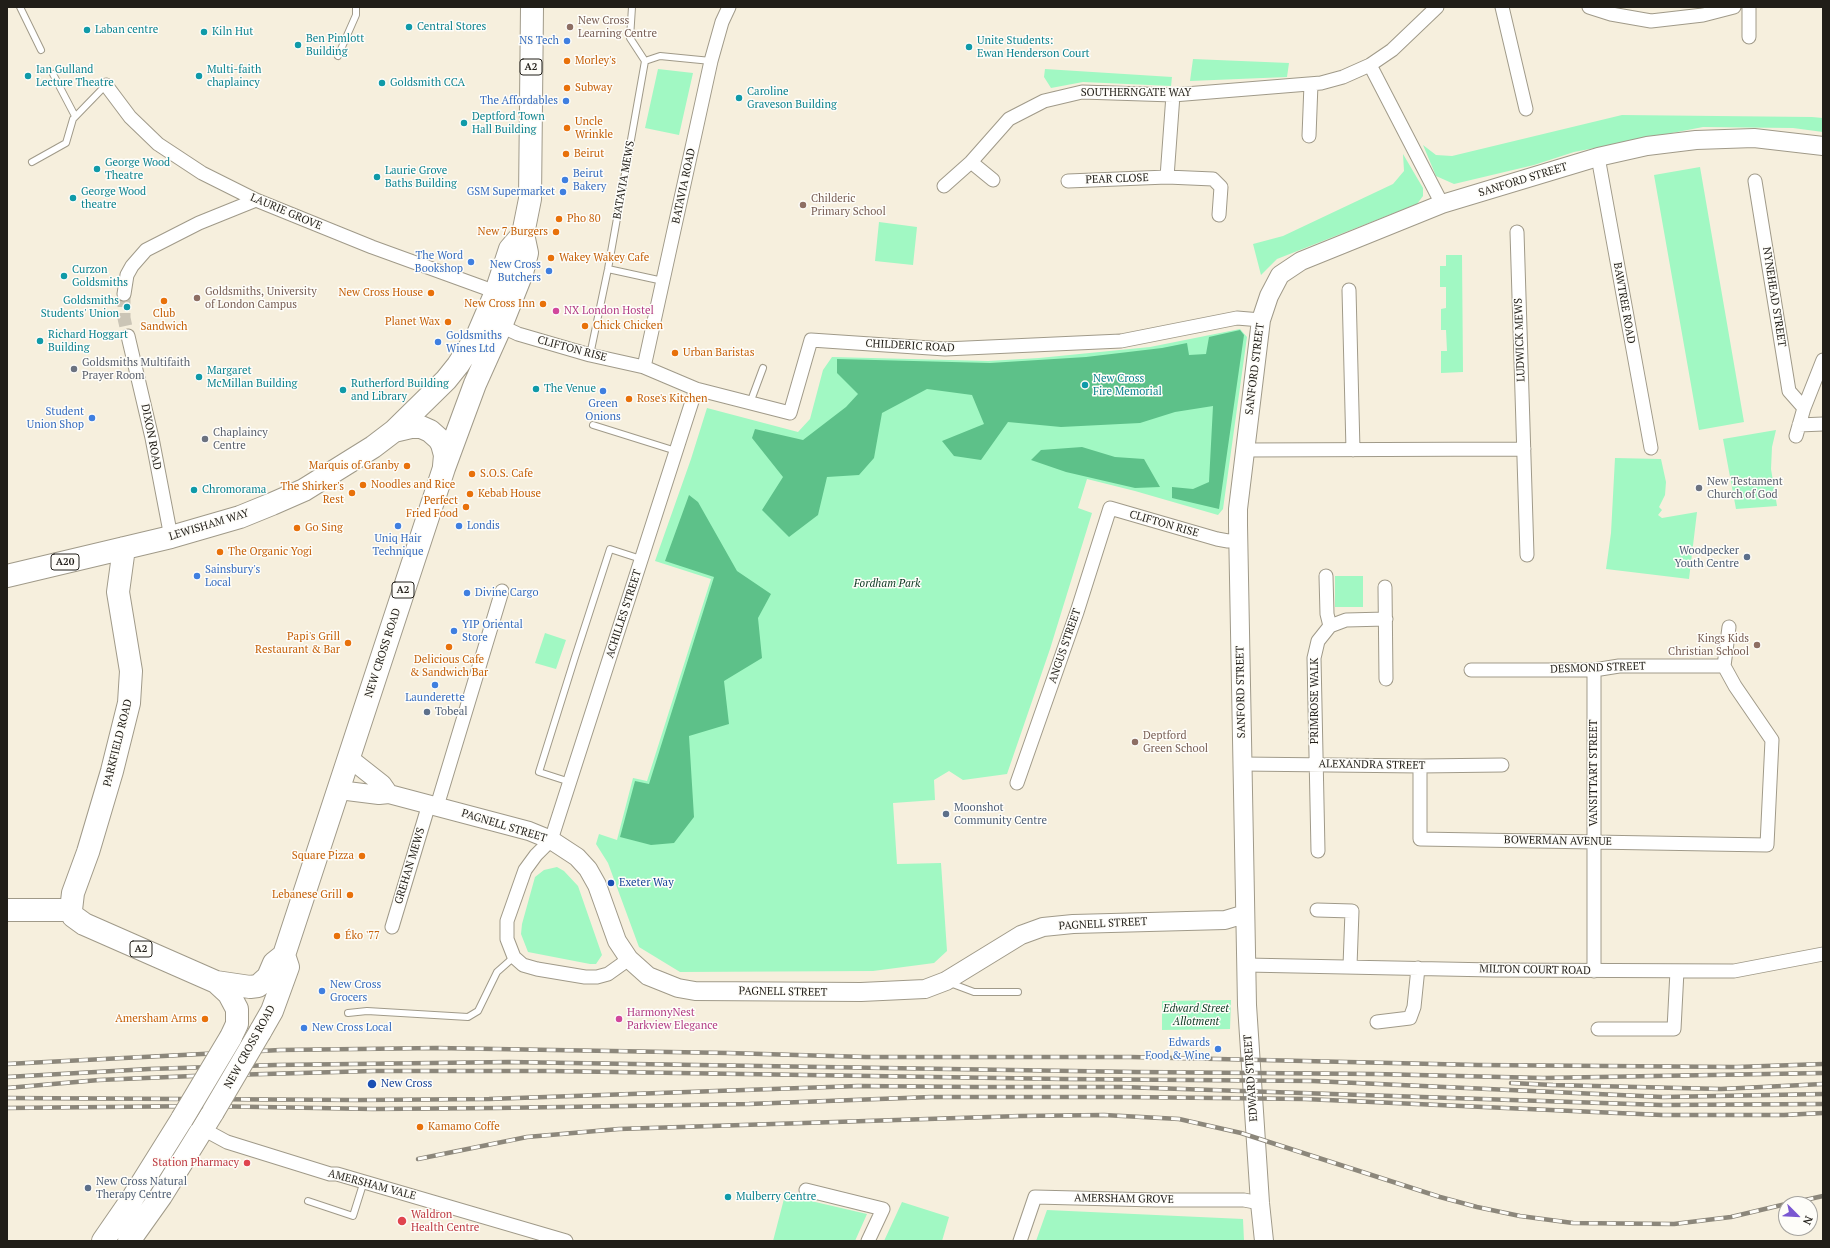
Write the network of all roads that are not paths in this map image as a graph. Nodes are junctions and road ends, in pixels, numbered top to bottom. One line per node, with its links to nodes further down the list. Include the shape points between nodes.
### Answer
1 (20, 7): 13 (lane)
2 (356, 7): 14 (lane, via 356,16)
3 (532, 7): 38 (highway, NEW CROSS ROAD / A2, via 530,199)
4 (632, 7): 15 (lane, via 630,38)
5 (728, 7): 16 (street, BATAVIA ROAD)
6 (1437, 7): 17 (street, SOUTHERNGATE WAY, via 1392,50)
7 (1502, 7): 22 (street)
8 (1589, 7): 11 (street, via 1651,21)
9 (1734, 7): 11 (street)
10 (1749, 7): 12 (street)
11 (1702, 11)
12 (1749, 37)
13 (41, 50)
14 (338, 56)
15 (645, 61): 16 (lane, via 660,56); 39 (lane, BATAVIA MEWS)
16 (711, 61): 40 (street, BATAVIA ROAD)
17 (1370, 65): 19 (street, SOUTHERNGATE WAY, via 1343,77); 35 (street)
18 (53, 74): 23 (lane)
19 (1311, 84): 21 (street, SOUTHERNGATE WAY); 24 (street)
20 (106, 85): 23 (lane); 34 (street, LAURIE GROVE, via 130,117 158,144 202,173)
21 (1173, 95): 28 (street, SOUTHERNGATE WAY, via 1082,92 1044,101 1009,119); 29 (street)
22 (1526, 109)
23 (75, 116): 27 (lane, via 66,143)
24 (1309, 136)
25 (1823, 146): 26 (main road, SANFORD STREET, via 1754,138 1696,140 1647,146)
26 (1598, 157): 35 (main road, SANFORD STREET); 57 (street, BAWTREE ROAD)
27 (32, 162)
28 (970, 162): 30 (street); 33 (street, SOUTHERNGATE WAY)
29 (1167, 178): 31 (street, PEAR CLOSE); 36 (street, PEAR CLOSE, via 1213,179 1221,187)
30 (993, 180)
31 (1068, 181)
32 (1755, 181): 53 (street, NYNEHEAD STREET, via 1789,390)
33 (944, 186)
34 (256, 200): 42 (street, LAURIE GROVE, via 372,247); 43 (street, via 199,222 146,250 130,270)
35 (1442, 204): 44 (main road, SANFORD STREET, via 1301,261 1280,275)
36 (1219, 215)
37 (1517, 232): 58 (street, LUDWICK MEWS)
38 (523, 234): 42 (highway, LEWISHAM WAY / A2, via 510,249); 45 (highway, NEW CROSS ROAD / A2, via 527,253)
39 (608, 269): 40 (lane); 47 (lane, BATAVIA MEWS)
40 (663, 281): 49 (street, BATAVIA ROAD)
41 (1349, 290): 60 (street)
42 (496, 292): 56 (highway, LEWISHAM WAY / A2, via 478,334 458,365)
43 (124, 294)
44 (1261, 320): 52 (street, CHILDERIC ROAD, via 1237,318 1121,341 945,349 811,340 790,413); 59 (main road, SANFORD STREET)
45 (501, 326): 47 (street, CLIFTON RISE, via 518,334); 62 (highway, NEW CROSS ROAD / A2, via 475,384)
46 (128, 336): 64 (street, DIXON ROAD)
47 (590, 355): 49 (street, CLIFTON RISE)
48 (1823, 360): 53 (street)
49 (644, 367): 51 (street, CHILDERIC ROAD)
50 (763, 368): 52 (lane)
51 (696, 388): 52 (street, CHILDERIC ROAD); 61 (street, ACHILLES STREET)
52 (750, 403)
53 (1804, 408): 54 (street, via 1798,430)
54 (1823, 424)
55 (593, 425): 61 (lane)
56 (394, 431): 62 (highway, LEWISHAM WAY / A2, via 411,427 430,431 442,444); 64 (highway, LEWISHAM WAY / A2, via 343,467 304,490 240,517)
57 (1651, 448)
58 (1524, 449): 60 (street); 67 (street, LUDWICK MEWS)
59 (1245, 450): 60 (street); 65 (main road, SANFORD STREET, via 1238,509)
60 (1353, 450)
61 (676, 451): 68 (street, ACHILLES STREET)
62 (444, 468): 80 (highway, NEW CROSS ROAD / A2)
63 (1110, 508): 65 (street, CLIFTON RISE, via 1218,539); 86 (street, ANGUS STREET, via 1077,612)
64 (171, 537): 66 (highway, LEWISHAM WAY / A2)
65 (1238, 540): 81 (main road, SANFORD STREET)
66 (124, 548): 69 (highway, LEWISHAM WAY / A20); 94 (highway, PARKFIELD ROAD, via 118,592 131,671 129,703 112,771 73,893)
67 (1527, 555)
68 (641, 559): 85 (street, ACHILLES STREET); 85 (lane, via 610,549 577,650 539,772)
69 (7, 576)
70 (1326, 576): 74 (street, via 1327,614)
71 (1385, 587): 73 (street)
72 (502, 590): 89 (street, GREHAN MEWS)
73 (1386, 619): 74 (street, via 1346,620); 79 (street)
74 (1330, 626): 82 (street, PRIMROSE WALK, via 1318,641 1314,658)
75 (1730, 627): 76 (street)
76 (1724, 666): 78 (street, DESMOND STREET, via 1619,666); 91 (street, BOWERMAN AVENUE, via 1772,740 1768,845)
77 (1471, 670): 78 (street, DESMOND STREET)
78 (1594, 670): 91 (street, VANSITTART STREET)
79 (1386, 679)
80 (349, 758): 87 (highway, NEW CROSS ROAD / A2); 88 (main road, via 382,784)
81 (1242, 764): 82 (street, ALEXANDRA STREET); 96 (main road, SANFORD STREET)
82 (1315, 764): 84 (street, ALEXANDRA STREET); 92 (street, PRIMROSE WALK)
83 (1502, 765): 84 (street, ALEXANDRA STREET)
84 (1420, 766): 91 (street, BOWERMAN AVENUE, via 1420,838)
85 (570, 782): 90 (street, ACHILLES STREET)
86 (1017, 783)
87 (339, 790): 88 (main road, PAGNELL STREET, via 379,796); 98 (highway, NEW CROSS ROAD / A2)
88 (389, 794): 89 (main road, PAGNELL STREET)
89 (433, 805): 90 (main road, PAGNELL STREET, via 529,831); 97 (street, GREHAN MEWS)
90 (551, 840): 100 (street, via 524,870 507,921 507,939); 101 (main road, PAGNELL STREET, via 577,857 588,868 597,885 617,941)
91 (1594, 842): 105 (street, VANSITTART STREET)
92 (1318, 851)
93 (7, 910): 94 (highway)
94 (71, 910): 107 (highway, A2, via 77,921)
95 (1317, 910): 103 (street, via 1352,911)
96 (1245, 914): 102 (main road, EDWARD STREET); 108 (main road, PAGNELL STREET, via 1225,920 1043,927 1022,935)
97 (392, 927)
98 (284, 955): 107 (highway, A2, via 274,963 268,977 258,986 246,987); 113 (highway, NEW CROSS ROAD / A2, bridge, via 288,967 277,999)
99 (1822, 956): 106 (street, MILTON COURT ROAD, via 1734,971)
100 (514, 957): 101 (street, via 523,965 537,969 585,977 608,974); 110 (lane, via 497,972 478,1011 468,1018 367,1011)
101 (629, 959): 108 (main road, PAGNELL STREET, via 648,976 667,985 695,991 898,992 925,989)
102 (1246, 965): 103 (street, MILTON COURT ROAD); 117 (main road, EDWARD STREET, via 1246,1005)
103 (1350, 966): 104 (street, MILTON COURT ROAD)
104 (1418, 968): 105 (street, MILTON COURT ROAD); 111 (street, via 1414,1007 1410,1018)
105 (1594, 971): 106 (street, MILTON COURT ROAD)
106 (1677, 971): 112 (street, via 1674,1029)
107 (216, 982): 118 (highway, NEW CROSS ROAD / A2, bridge, via 229,994 237,1009 237,1024 182,1119)
108 (946, 982): 109 (lane, via 974,992)
109 (1018, 992)
110 (348, 1013)
111 (1377, 1022)
112 (1598, 1029)
113 (205, 1125): 114 (street, AMERSHAM VALE, via 227,1142); 119 (highway, NEW CROSS ROAD / A2, via 165,1190)
114 (364, 1182): 116 (lane, via 353,1216); 120 (street, AMERSHAM VALE)
115 (806, 1190): 121 (street, via 883,1209)
116 (308, 1202)
117 (1260, 1203): 122 (street, AMERSHAM GROVE, via 1244,1200 1035,1197); 123 (main road, EDWARD STREET)
118 (103, 1241)
119 (129, 1241)
120 (566, 1241)
121 (868, 1241)
122 (1020, 1241)
123 (1264, 1241)

